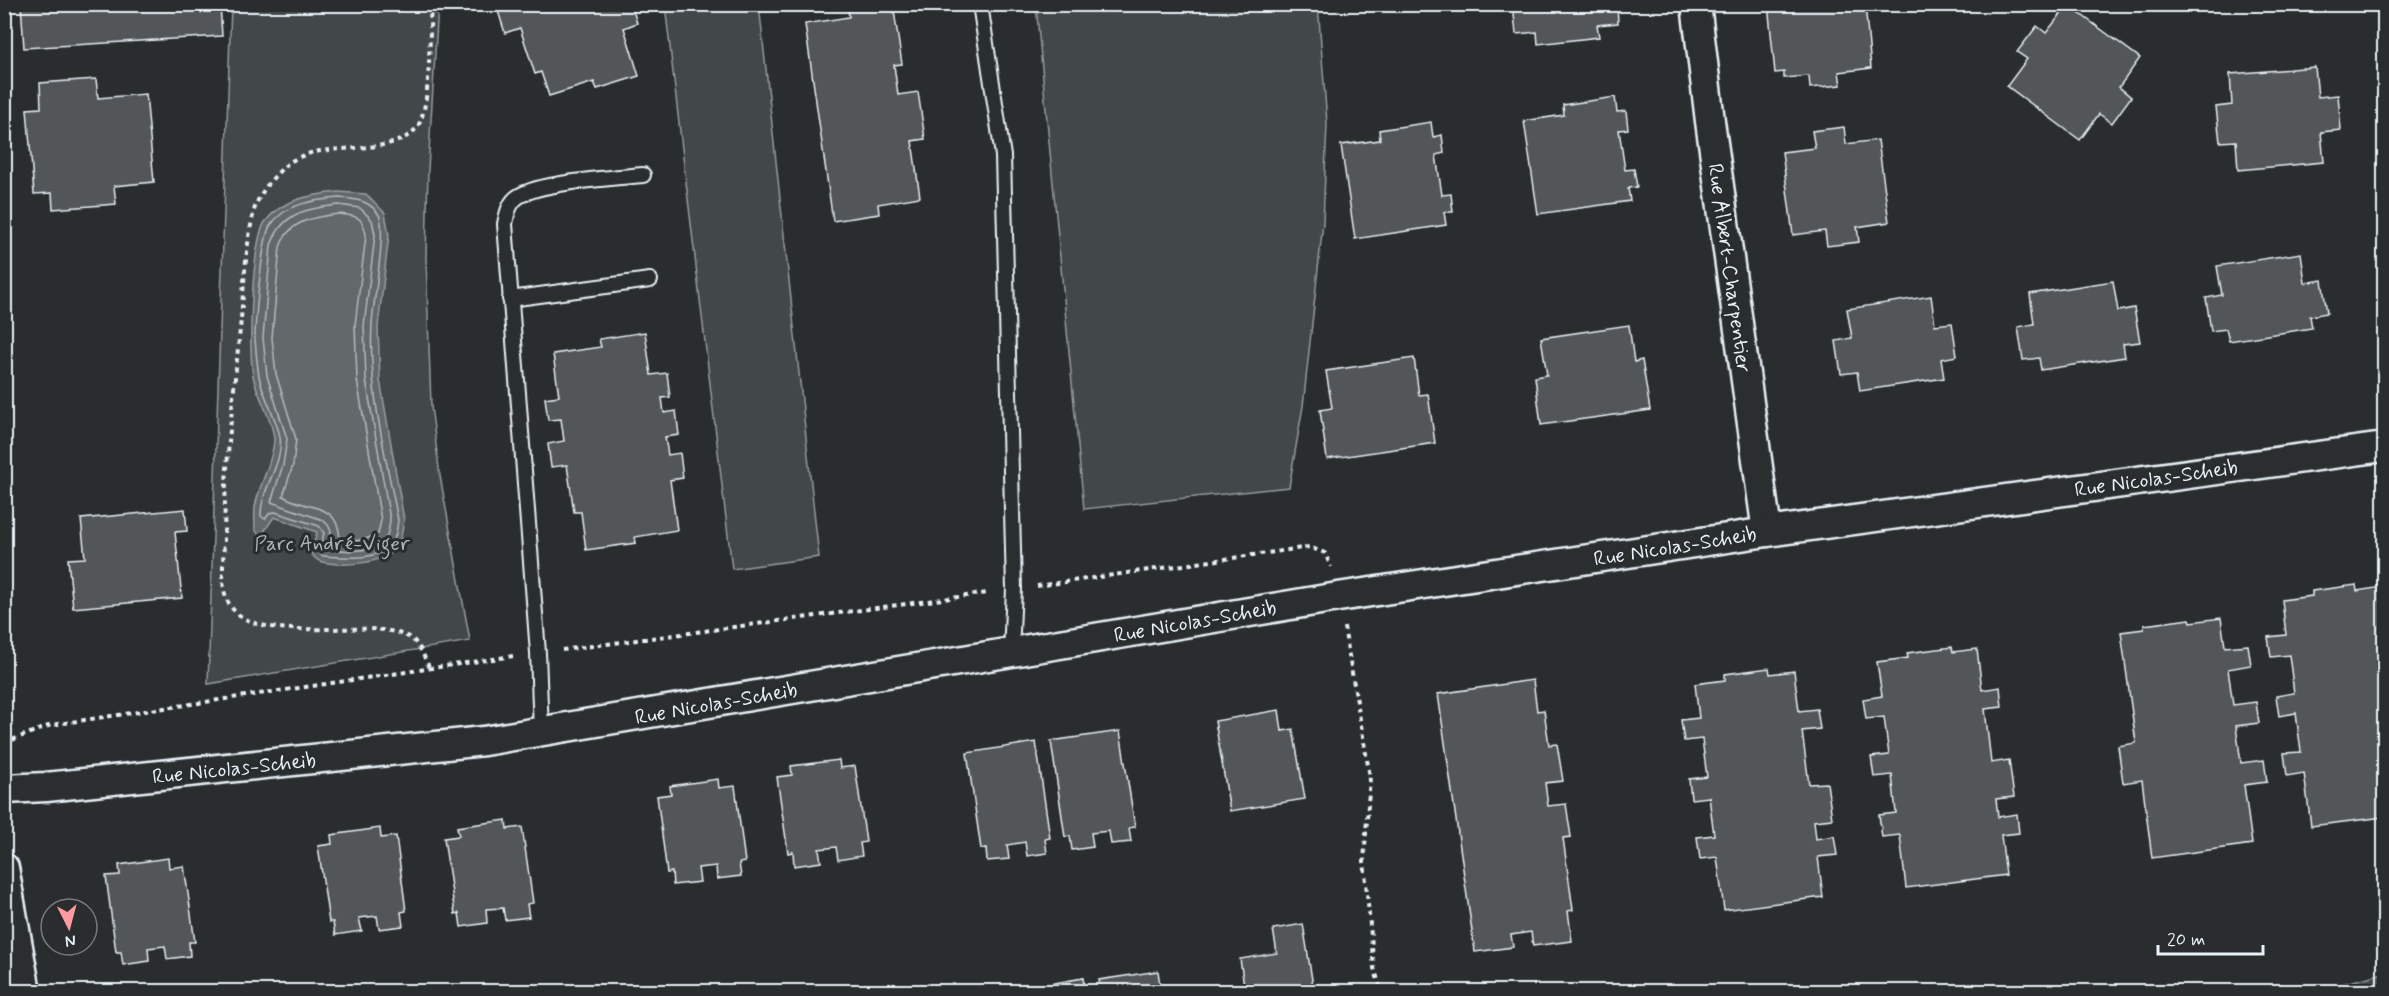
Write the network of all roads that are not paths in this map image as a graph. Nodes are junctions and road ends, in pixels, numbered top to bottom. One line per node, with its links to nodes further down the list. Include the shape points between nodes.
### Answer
1 (980, 4): 8 (lane, via 1004,156 1014,589)
2 (1696, 4): 7 (street, Rue Albert-Charpentier)
3 (643, 174): 5 (lane, via 537,189 517,197 508,208 505,224)
4 (650, 280): 5 (lane)
5 (510, 299): 9 (lane)
6 (2385, 447): 7 (street, Rue Nicolas-Scheib)
7 (1767, 532): 8 (street, Rue Nicolas-Scheib, via 1338,597)
8 (1011, 653): 9 (street, Rue Nicolas-Scheib)
9 (541, 732): 10 (street, Rue Nicolas-Scheib, via 321,759)
10 (5, 788): 11 (street)
11 (4, 801)
12 (4, 868): 13 (street)
13 (9, 920): 14 (street)
14 (26, 992)

